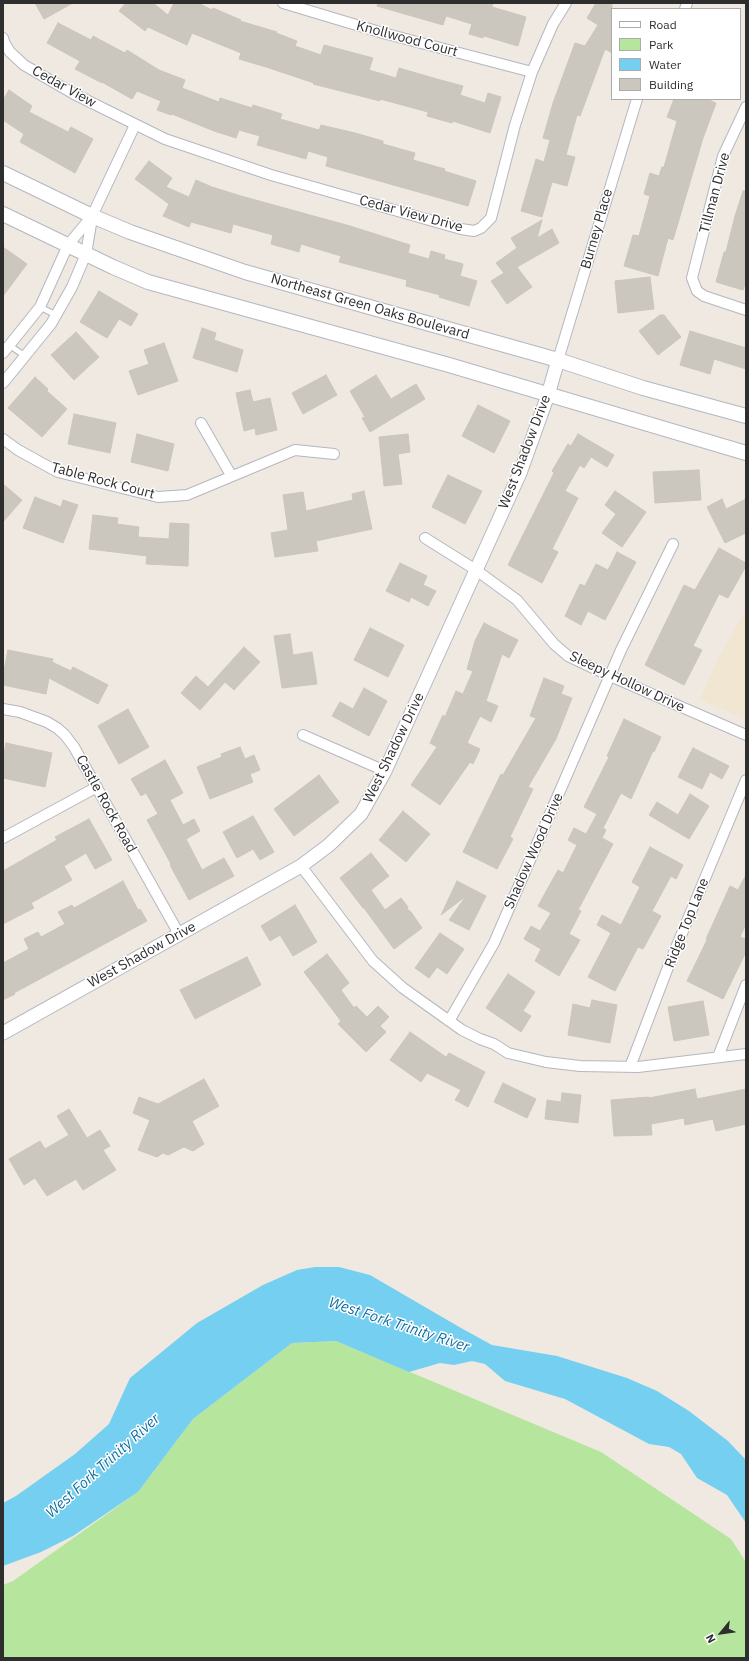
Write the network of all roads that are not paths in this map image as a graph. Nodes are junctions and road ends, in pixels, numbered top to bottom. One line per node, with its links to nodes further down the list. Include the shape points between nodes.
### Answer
1 (284, 3): 4 (street, Knollwood Court, via 383,33)
2 (566, 3): 4 (street, Cedar View Drive, via 553,24)
3 (3, 38): 7 (street, Cedar View, via 10,52 24,66)
4 (532, 72): 7 (street, Cedar View Drive, via 515,125 491,218 481,228 474,230 461,229 271,175 165,139)
5 (637, 100): 18 (street, Burney Place)
6 (746, 108): 14 (street, Tillman Drive, via 723,156 692,278 697,291 704,296)
7 (135, 125): 10 (street)
8 (3, 173): 10 (main road, Northeast Green Oaks Boulevard)
9 (3, 214): 11 (main road)
10 (92, 216): 11 (street); 12 (street); 18 (main road, Northeast Green Oaks Boulevard, via 245,272)
11 (68, 245): 12 (main road); 13 (street)
12 (86, 254): 15 (street, via 72,288); 20 (main road, via 148,282 449,364)
13 (40, 307): 15 (lane); 16 (street)
14 (746, 310)
15 (56, 315): 17 (street)
16 (6, 349): 17 (lane)
17 (25, 356): 19 (street)
18 (558, 360): 20 (street, West Shadow Drive); 21 (main road, Northeast Green Oaks Boulevard, via 643,388)
19 (3, 383)
20 (548, 395): 24 (main road); 29 (street, West Shadow Drive, via 520,473)
21 (746, 416)
22 (201, 423): 26 (street)
23 (3, 438): 26 (street, Table Rock Court, via 18,450 58,472 158,497 187,495)
24 (746, 453)
25 (334, 454): 26 (street, Table Rock Court, via 295,450)
26 (231, 475)
27 (425, 538): 29 (street, Sleepy Hollow Drive)
28 (673, 544): 30 (street, Shadow Wood Drive)
29 (476, 570): 30 (street, Sleepy Hollow Drive, via 517,600 554,644 568,656); 34 (street, West Shadow Drive)
30 (610, 676): 33 (street, Sleepy Hollow Drive); 41 (street, Shadow Wood Drive, via 494,943)
31 (3, 708): 36 (street, Castle Rock Road, via 20,712 57,728 66,735)
32 (303, 735): 34 (street)
33 (746, 735)
34 (385, 771): 38 (street, West Shadow Drive, via 361,814 329,846)
35 (746, 780): 45 (street, Ridge Top Lane, via 670,962)
36 (97, 787): 37 (street); 39 (street, Castle Rock Road)
37 (3, 838)
38 (301, 866): 39 (street, West Shadow Drive); 41 (street, via 373,961 403,988)
39 (179, 934): 42 (street, West Shadow Drive)
40 (746, 985): 44 (street)
41 (448, 1021): 45 (street, via 508,1053 546,1062 580,1066)
42 (3, 1032)
43 (746, 1054): 44 (street)
44 (718, 1057): 45 (street)
45 (630, 1067)

